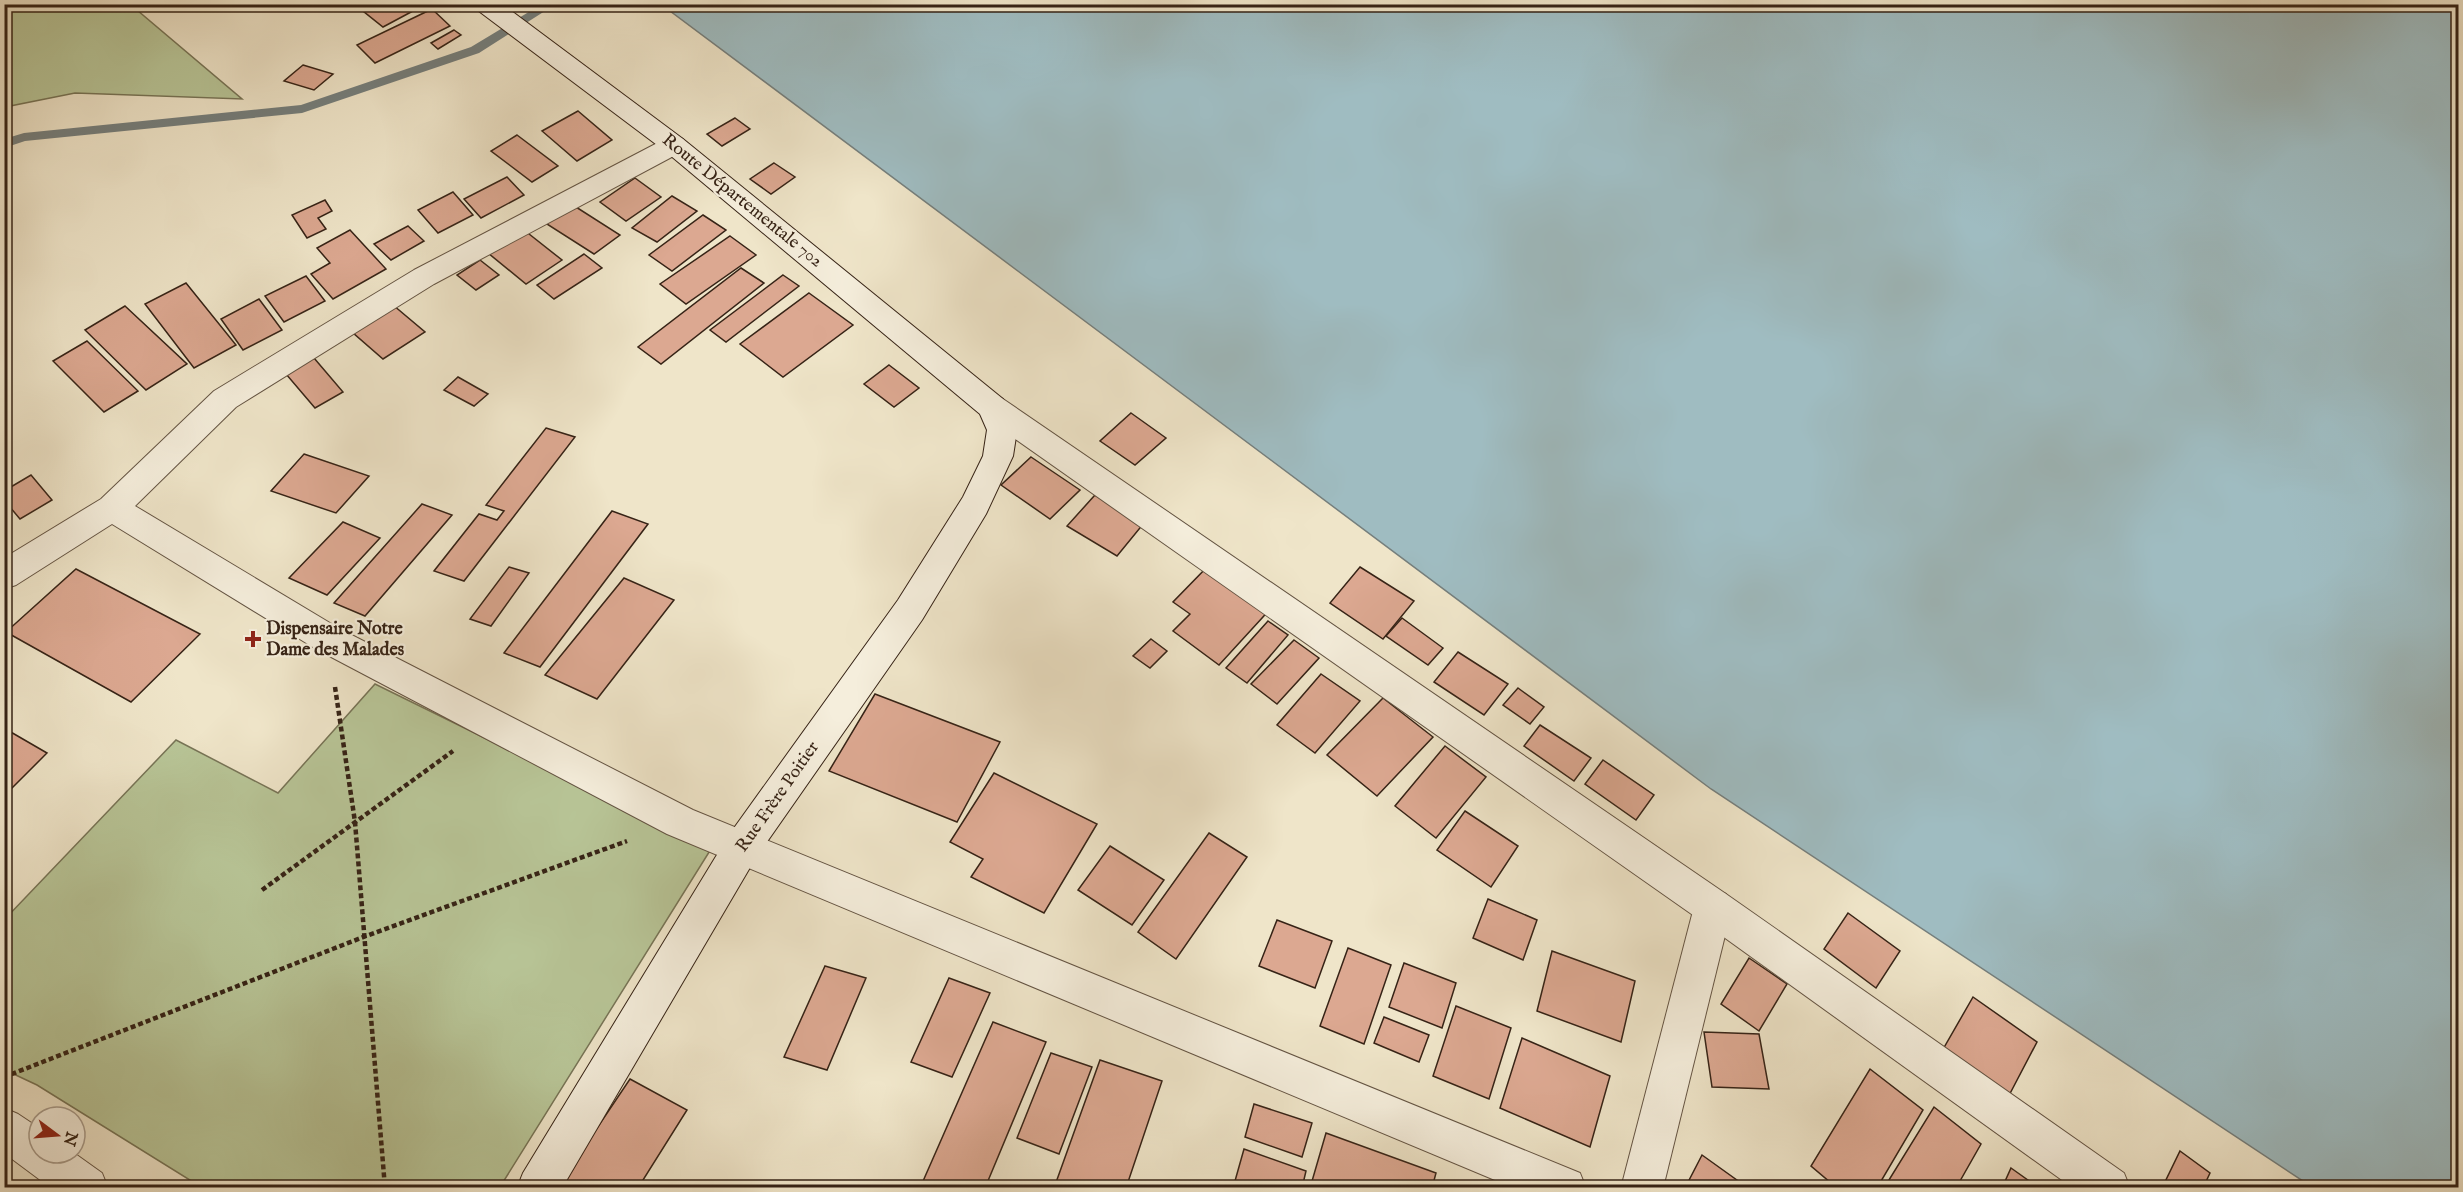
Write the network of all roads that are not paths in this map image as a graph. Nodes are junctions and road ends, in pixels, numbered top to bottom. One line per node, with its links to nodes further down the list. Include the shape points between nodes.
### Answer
1 (487, 5): 2 (street, Route Départementale 702)
2 (674, 145): 3 (street, Route Départementale 702); 4 (street, via 424,277 225,399)
3 (992, 407): 6 (street, Rue Frère Poitier, via 1002,430 1000,447 975,505 910,610); 7 (street, Route Départementale 702)
4 (112, 508): 5 (street); 6 (street, via 328,639 680,822)
5 (4, 576)
6 (742, 847): 10 (street, Rue Frère Poitier); 11 (street)
7 (1713, 907): 12 (street); 13 (street, Route Départementale 702)
8 (4, 1128): 9 (street)
9 (87, 1188)
10 (538, 1188)
11 (1565, 1188)
12 (1642, 1188)
13 (2109, 1188)

